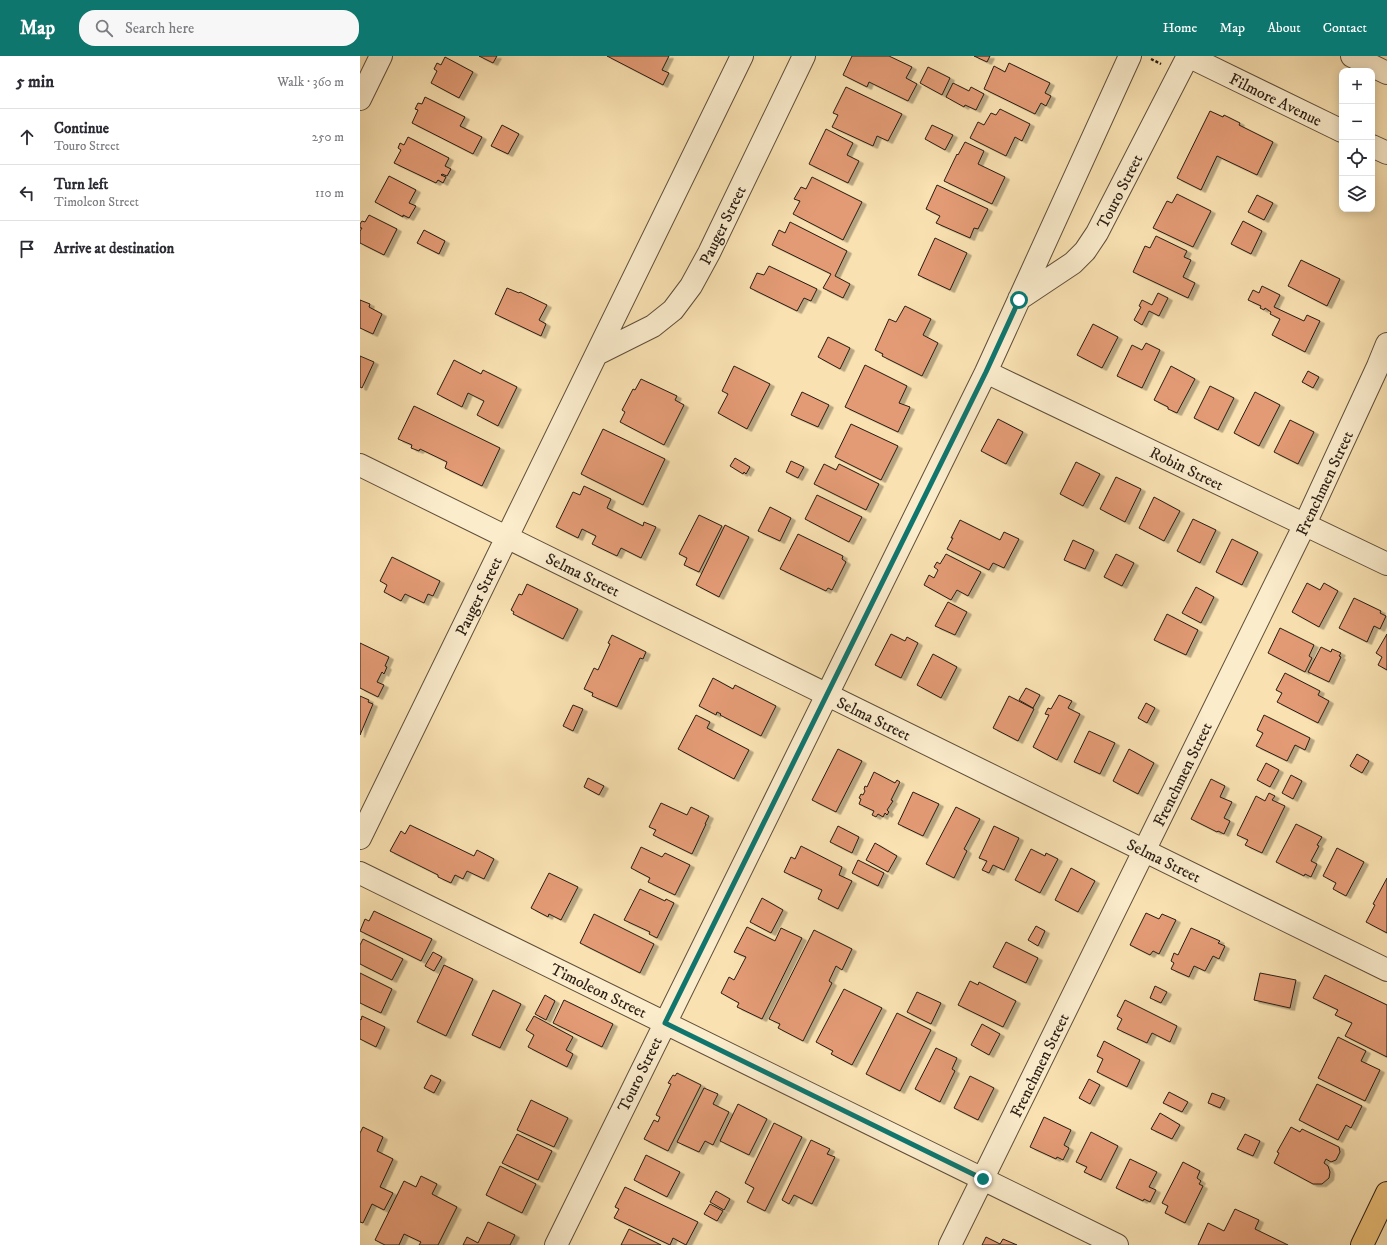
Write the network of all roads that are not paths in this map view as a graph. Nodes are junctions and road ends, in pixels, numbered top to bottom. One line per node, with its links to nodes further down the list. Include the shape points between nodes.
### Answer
1 (381, 56): 8 (street)
2 (742, 56): 14 (street, Pauger Street)
3 (804, 56): 14 (street, Pauger Street, via 691,286 673,310 653,326)
4 (1130, 56): 12 (street, Touro Street)
5 (1188, 56): 9 (street, Filmore Avenue); 12 (street, Touro Street, via 1089,245 1073,263)
6 (1352, 56): 7 (street)
7 (1387, 73)
8 (360, 99)
9 (1339, 130)
10 (1375, 147): 11 (street)
11 (1387, 153)
12 (1019, 300): 16 (street, Touro Street)
13 (1387, 344): 15 (street, Frenchmen Street)
14 (597, 354): 19 (street, Pauger Street)
15 (1383, 362): 18 (street, Frenchmen Street)
16 (986, 372): 18 (street, Robin Street); 21 (street, Touro Street)
17 (360, 465): 19 (street, Selma Street)
18 (1305, 524): 20 (street, Robin Street); 23 (street, Frenchmen Street)
19 (507, 536): 21 (street, Selma Street); 22 (street, Pauger Street)
20 (1387, 564)
21 (826, 694): 23 (street, Selma Street); 26 (street, Touro Street)
22 (360, 838)
23 (1145, 850): 25 (street, Selma Street); 27 (street, Frenchmen Street)
24 (360, 873): 26 (street, Timoleon Street)
25 (1387, 970)
26 (665, 1023): 27 (street, Timoleon Street); 29 (street, Touro Street)
27 (983, 1179): 30 (street, Frenchmen Street); 31 (street, Timoleon Street)
28 (1387, 1193): 32 (main road)
29 (556, 1245)
30 (950, 1245)
31 (1117, 1245)
32 (1362, 1245)

